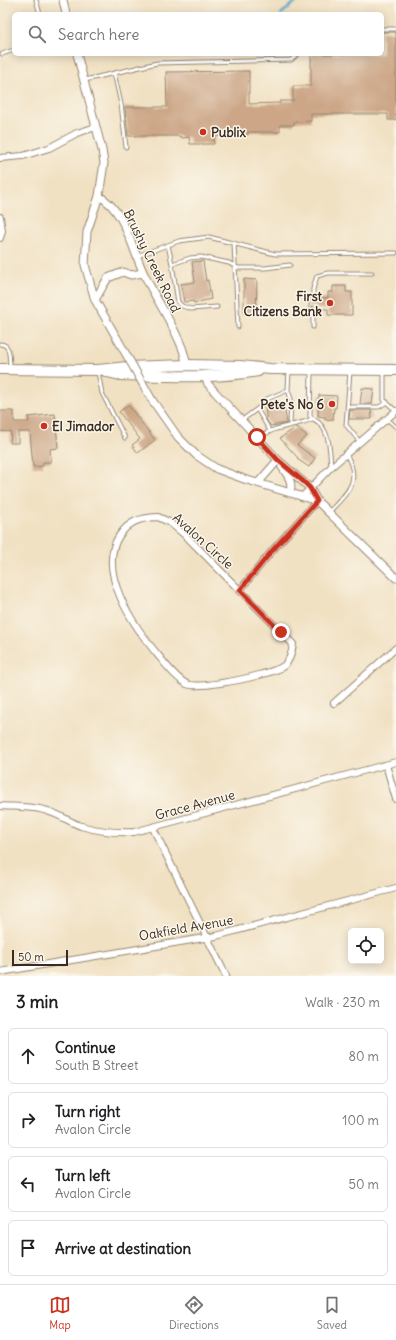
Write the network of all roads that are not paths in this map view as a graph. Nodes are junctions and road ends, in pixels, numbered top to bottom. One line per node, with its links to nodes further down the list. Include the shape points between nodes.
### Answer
1 (36, 0): 3 (lane)
2 (63, 0): 4 (street)
3 (39, 12)
4 (66, 12)
5 (384, 29): 6 (lane)
6 (396, 29)
7 (12, 51): 8 (lane)
8 (2, 54)
9 (79, 56): 12 (street)
10 (296, 56): 11 (lane, via 291,60 157,63)
11 (114, 73): 12 (lane); 14 (lane)
12 (85, 80): 13 (street)
13 (96, 127): 15 (street, via 77,133 50,148 23,156); 16 (street, via 104,163)
14 (126, 147)
15 (0, 158)
16 (99, 196): 22 (street, Brushy Creek Road, via 108,201 122,222); 29 (street, via 87,232 85,264)
17 (0, 217): 18 (street)
18 (0, 238)
19 (234, 244): 20 (lane, via 209,237); 21 (lane, via 275,254); 25 (lane)
20 (168, 245): 22 (lane); 23 (lane)
21 (396, 253)
22 (137, 256): 26 (street, Brushy Creek Road)
23 (172, 264): 25 (lane, via 201,257); 30 (lane, via 178,302 182,306 191,309)
24 (290, 265): 25 (lane, via 238,268)
25 (235, 266): 32 (lane)
26 (143, 273): 29 (street, via 131,275 123,272 108,278); 35 (street, Brushy Creek Road, via 181,345)
27 (372, 273): 28 (lane, via 328,273 317,276)
28 (313, 298)
29 (95, 300): 62 (street, bridge, via 152,400 178,437 196,455 217,469)
30 (217, 307)
31 (313, 309): 33 (lane)
32 (238, 327)
33 (313, 327)
34 (0, 344): 36 (lane, via 7,346 9,352)
35 (187, 365): 37 (highway); 40 (highway)
36 (5, 369): 40 (highway)
37 (270, 369): 38 (highway); 44 (highway, via 238,375)
38 (290, 369): 39 (highway); 45 (lane)
39 (311, 369): 41 (highway); 50 (lane)
40 (98, 370): 44 (highway, via 120,375); 57 (lane, via 102,393)
41 (350, 370): 42 (highway); 47 (lane)
42 (384, 370): 43 (highway); 46 (lane)
43 (396, 370)
44 (205, 376): 52 (street, via 208,384)
45 (288, 390): 48 (lane, via 267,399); 53 (lane, via 291,400)
46 (386, 402): 47 (lane, via 378,408); 49 (lane)
47 (348, 407): 58 (lane, via 346,425)
48 (257, 409): 52 (lane); 55 (lane)
49 (396, 411): 51 (street)
50 (312, 419): 53 (lane); 61 (lane, via 320,423 326,432)
51 (387, 419): 54 (lane); 58 (street)
52 (241, 421): 56 (street)
53 (290, 425): 55 (lane)
54 (396, 427)
55 (270, 431): 56 (lane)
56 (257, 437): 60 (street)
57 (125, 438)
58 (360, 442): 59 (street)
59 (346, 454): 61 (street); 67 (lane, via 351,462 354,478)
60 (278, 460): 62 (street); 63 (street); 64 (street, via 290,478)
61 (331, 466): 63 (street)
62 (258, 483): 64 (street)
63 (310, 488): 65 (street); 66 (street)
64 (290, 493): 65 (street)
65 (302, 497): 66 (street)
66 (317, 501): 67 (street); 69 (street)
67 (329, 513): 68 (street)
68 (396, 578)
69 (240, 590): 69 (street, Avalon Circle, via 293,644 290,659 284,666 248,678 205,685 187,684 170,670 154,650 117,590 113,575 114,544 124,529 135,521 158,517 169,522 186,536)
70 (396, 648): 71 (street)
71 (334, 703)
72 (396, 762): 73 (street, Grace Avenue)
73 (386, 765): 74 (street); 76 (street, Grace Avenue)
74 (396, 799)
75 (0, 806): 76 (street, Grace Avenue, via 43,810 102,831 122,833)
76 (153, 828): 78 (street)
77 (396, 888): 78 (street, Oakfield Avenue)
78 (207, 938): 79 (street, Oakfield Avenue); 80 (street)
79 (0, 972)
80 (226, 976)

